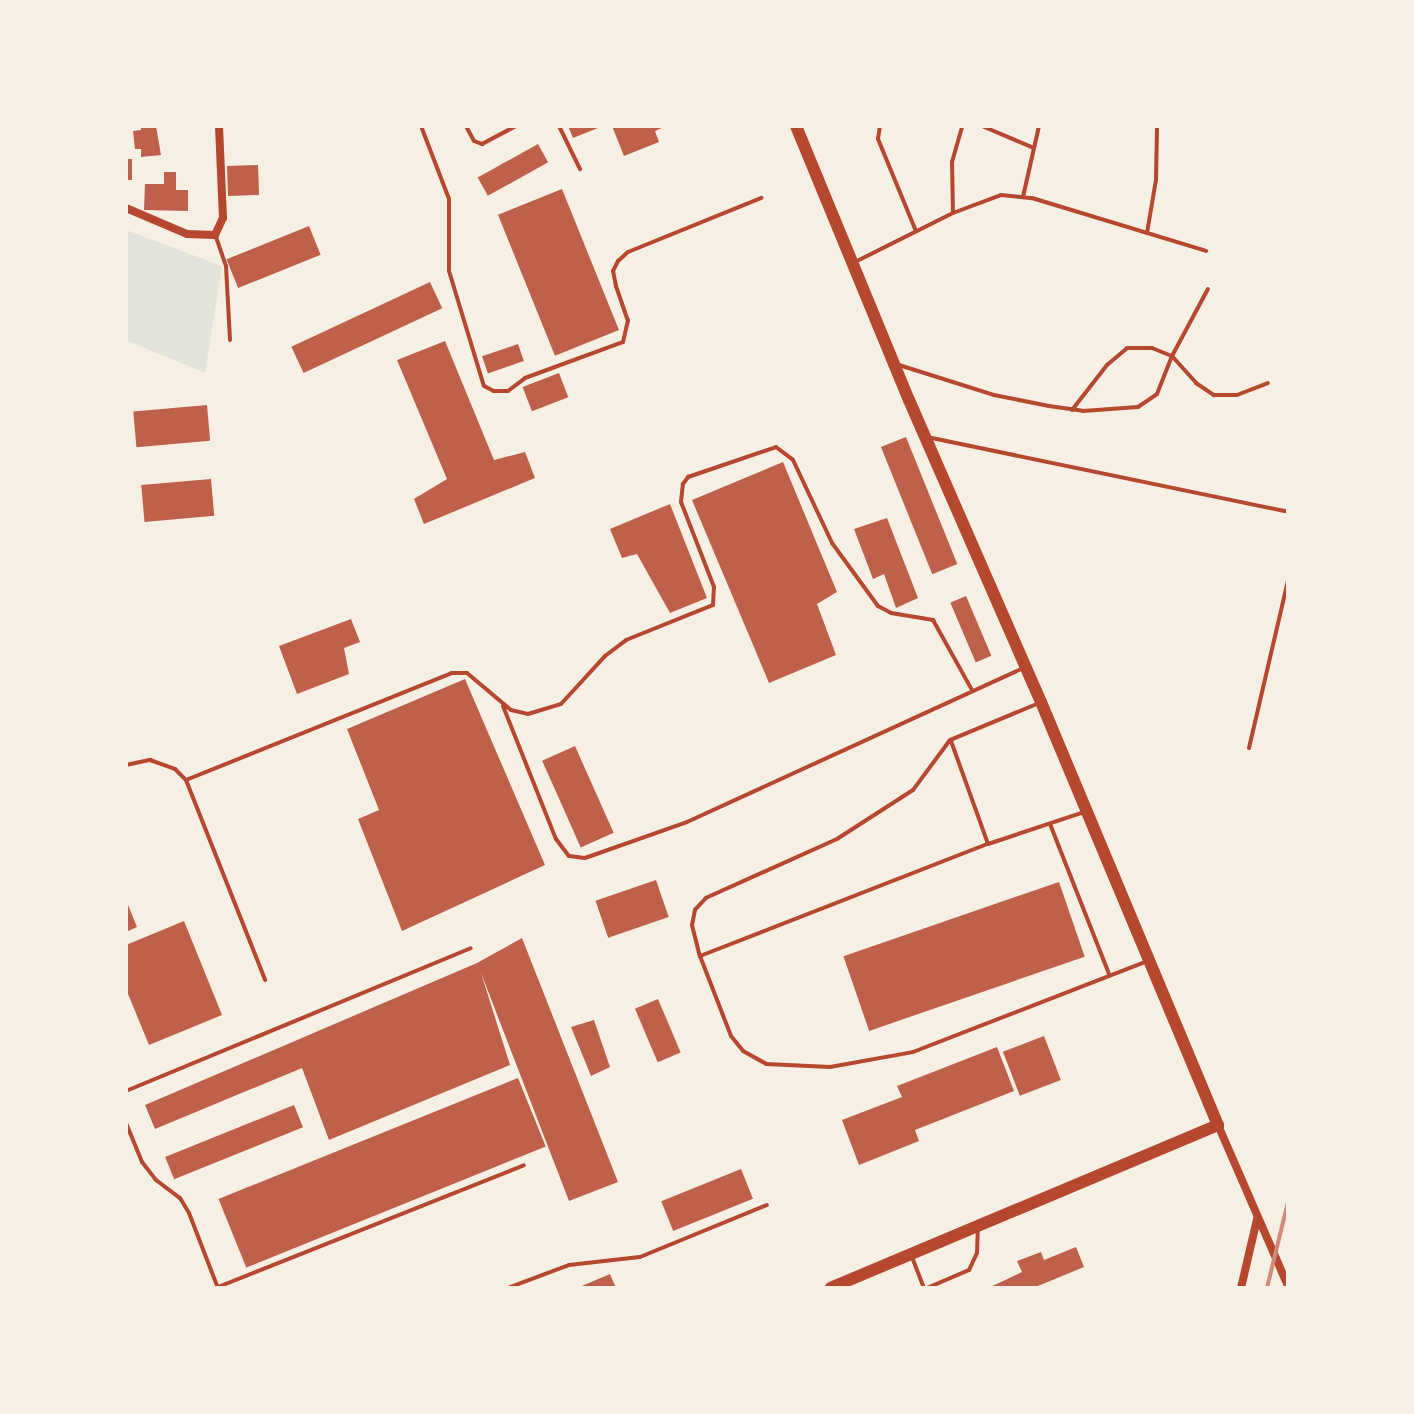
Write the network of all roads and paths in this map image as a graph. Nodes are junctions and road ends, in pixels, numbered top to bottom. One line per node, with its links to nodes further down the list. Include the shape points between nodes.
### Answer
1 (219, 126): 22 (street, via 223,218)
2 (421, 126): 17 (lane, via 449,199 449,271 484,386 494,391 508,391 525,378 623,342 628,321 613,271 618,261 628,252)
3 (466, 126): 4 (lane, via 482,144)
4 (516, 126)
5 (559, 126): 15 (lane)
6 (796, 126): 24 (main road)
7 (880, 126): 20 (lane, via 878,139)
8 (962, 126): 19 (lane, via 952,162)
9 (982, 126): 13 (lane)
10 (1001, 126): 13 (lane)
11 (1039, 126): 14 (lane)
12 (1156, 127): 21 (lane, via 1156,180)
13 (1000, 133): 14 (lane)
14 (1034, 148): 16 (lane)
15 (580, 169)
16 (1023, 197): 19 (lane, via 1001,195); 21 (lane)
17 (761, 198)
18 (126, 208): 22 (street, via 187,234)
19 (953, 213): 20 (lane)
20 (916, 231): 24 (lane)
21 (1147, 233): 23 (lane)
22 (215, 235): 26 (lane, via 226,266)
23 (1206, 251)
24 (852, 263): 28 (main road)
25 (1208, 289): 27 (lane)
26 (230, 340)
27 (1172, 356): 29 (lane, via 1214,395 1237,395); 30 (lane, via 1152,348 1127,348); 30 (lane, via 1157,394 1138,407)
28 (893, 363): 30 (lane, via 994,395); 31 (main road)
29 (1268, 383)
30 (1072, 410)
31 (925, 437): 32 (lane); 34 (main road)
32 (1288, 512)
33 (1288, 580): 39 (lane)
34 (1026, 667): 35 (lane); 36 (main road)
35 (972, 690): 37 (lane, via 687,822 585,858 569,856 556,839); 37 (lane, via 933,620 878,606 832,543 793,460 776,447 688,477 683,484 681,502 714,587 713,605 626,640 561,704 528,714)
36 (1041, 702): 38 (lane); 42 (main road)
37 (503, 705): 41 (lane, via 467,673 452,673)
38 (950, 740): 44 (lane); 46 (lane, via 913,790 837,839 706,898 695,910 692,925)
39 (1249, 748)
40 (126, 765): 41 (lane, via 150,760 175,769)
41 (186, 780): 49 (lane)
42 (1087, 811): 43 (lane); 47 (main road)
43 (1050, 824): 44 (lane); 48 (lane)
44 (988, 844): 46 (lane)
45 (471, 948): 50 (lane)
46 (700, 956): 48 (lane, via 731,1036 743,1051 766,1064 817,1066 913,1052)
47 (1149, 960): 48 (lane); 52 (main road)
48 (1110, 976)
49 (265, 980)
50 (126, 1091)
51 (126, 1123): 59 (lane, via 142,1162 189,1213)
52 (1218, 1125): 55 (street); 56 (main road)
53 (524, 1165): 59 (lane)
54 (767, 1205): 60 (lane, via 640,1257 569,1265)
55 (1257, 1218): 58 (street); 63 (street)
56 (978, 1229): 57 (main road); 62 (lane, via 977,1253 969,1270)
57 (911, 1255): 61 (main road); 62 (lane)
58 (1288, 1286)
59 (218, 1288)
60 (508, 1288)
61 (831, 1288)
62 (926, 1288)
63 (1241, 1288)

